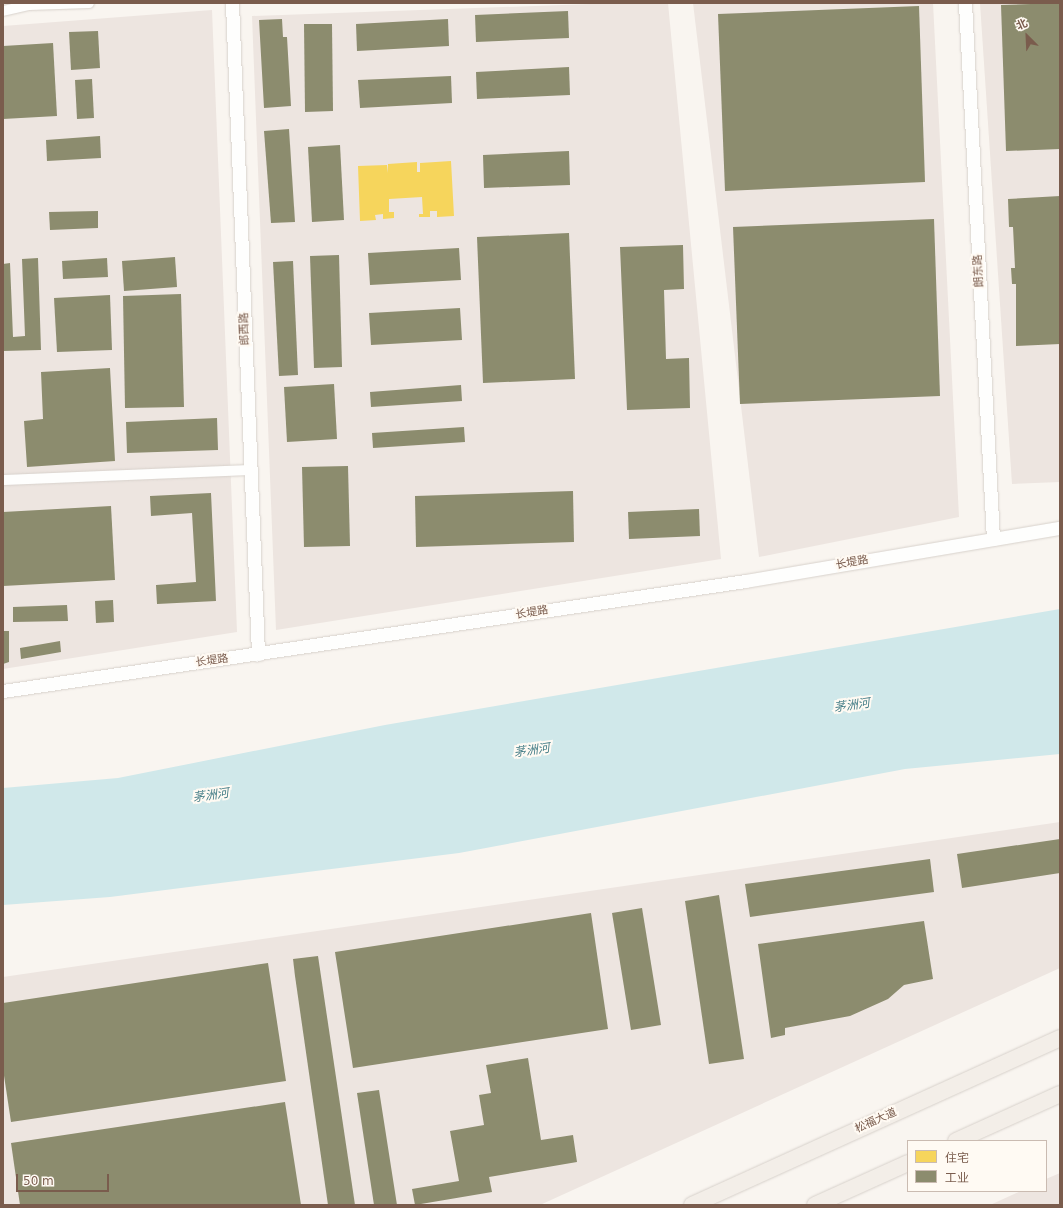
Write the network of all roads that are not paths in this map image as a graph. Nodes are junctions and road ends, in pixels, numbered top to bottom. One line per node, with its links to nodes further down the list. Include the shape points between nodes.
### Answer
1 (88, 3): 4 (street, via 29,5)
2 (232, 3): 5 (street, 郎西路)
3 (965, 3): 8 (street, 朗东路)
4 (3, 11)
5 (251, 470): 6 (street); 9 (street, 郎西路)
6 (3, 480)
7 (1060, 528): 8 (street, 长堤路)
8 (993, 539): 9 (street, 长堤路, via 745,581)
9 (258, 654): 10 (street, 长堤路)
10 (3, 691)
11 (1060, 1038): 15 (main road, 松福大道)
12 (1060, 1094): 13 (main road)
13 (958, 1140)
14 (907, 1163): 16 (main road)
15 (692, 1205)
16 (815, 1205)

